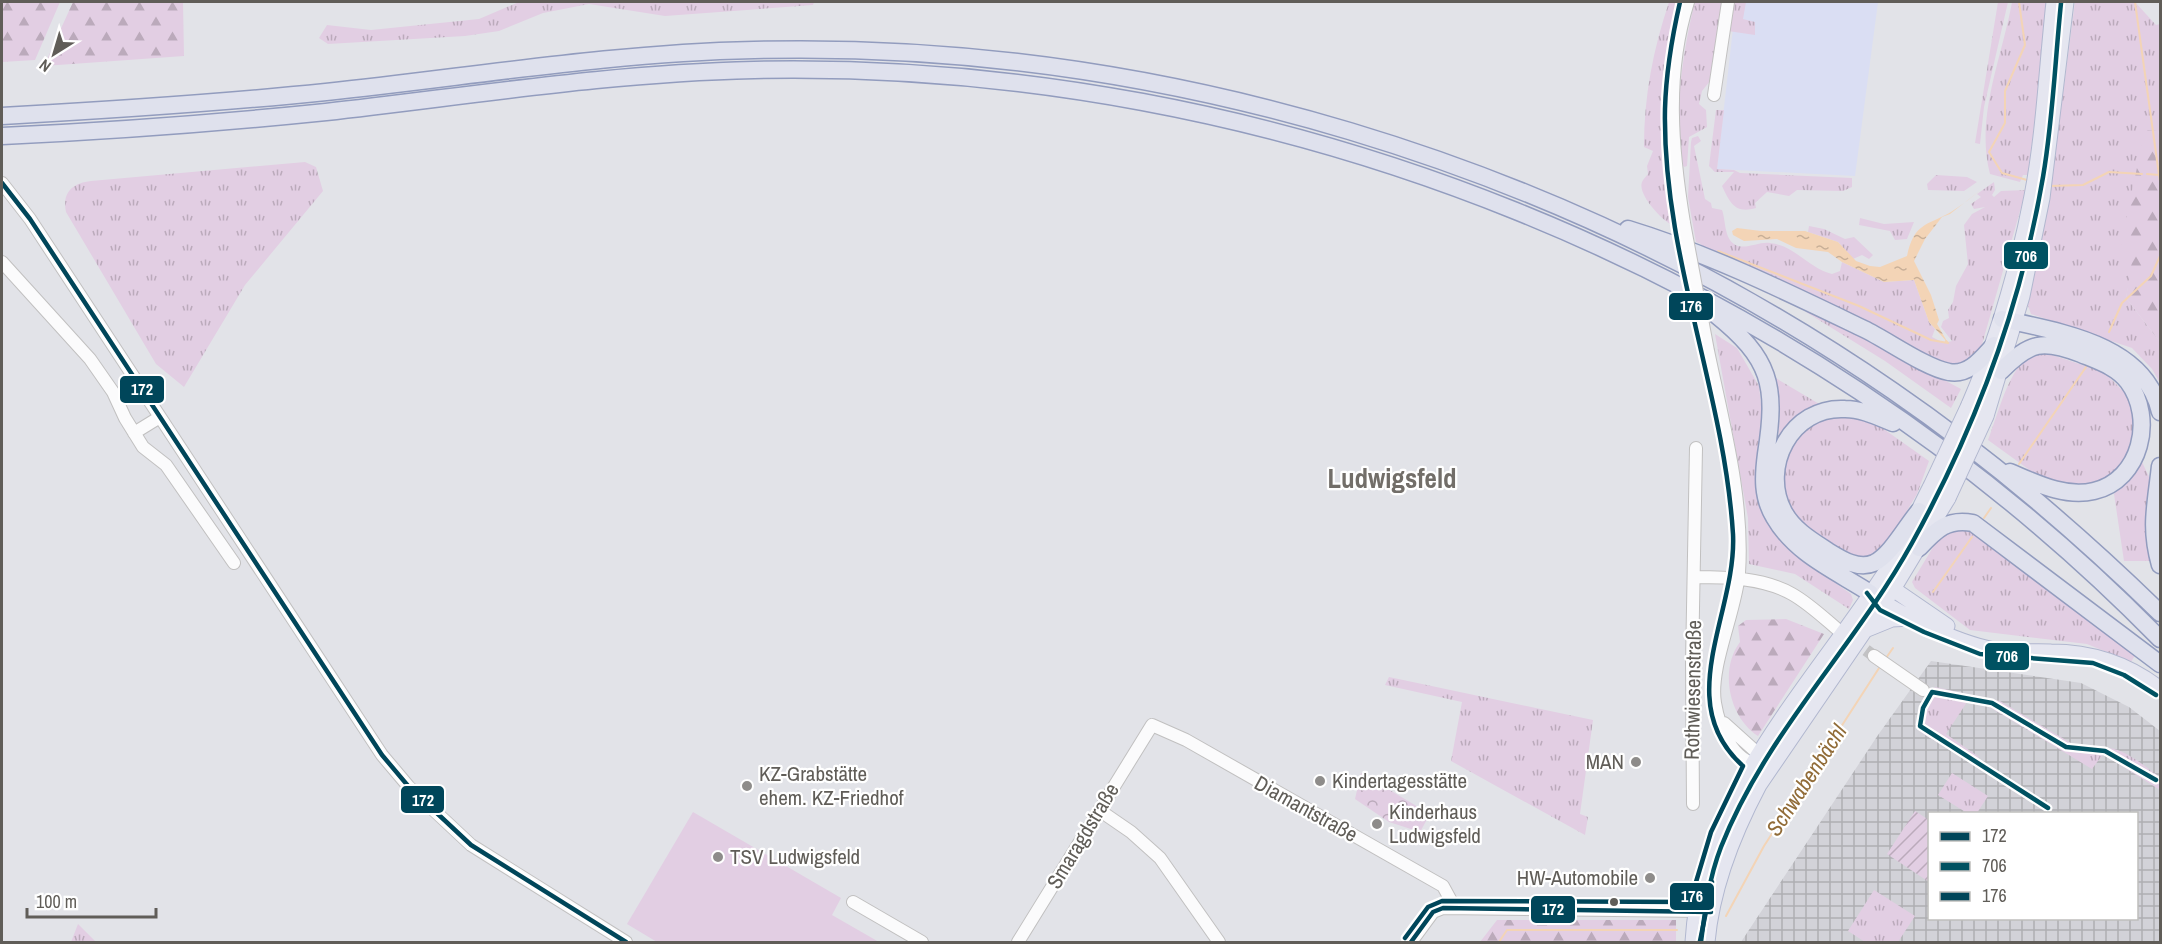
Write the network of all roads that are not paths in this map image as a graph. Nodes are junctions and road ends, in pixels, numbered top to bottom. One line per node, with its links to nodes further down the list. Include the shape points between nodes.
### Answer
1 (1688, 2): 28 (street, bridge, via 1679,39 1672,107 1674,165 1737,504)
2 (1728, 2): 5 (street)
3 (2054, 2): 8 (main road)
4 (2066, 2): 8 (main road)
5 (1714, 95)
6 (2, 116): 10 (highway, via 326,92 673,53 897,52 1086,71 1262,107 1436,160)
7 (2, 136): 12 (highway, via 323,112 661,74 824,69 1008,81 1178,108 1376,160 1504,206 1608,250)
8 (2040, 176): 13 (main road)
9 (2, 183): 17 (street, via 30,219)
10 (1567, 211): 14 (highway, via 1667,241 1857,326 1940,369 1963,372); 21 (highway, via 1670,259 1767,312 1889,388)
11 (2, 262): 19 (street, via 90,359)
12 (1679, 286): 18 (highway, via 1834,376); 30 (highway, via 1736,331 1753,350 1766,374 1772,409 1764,490 1773,516 1789,538 1810,556)
13 (2008, 320): 14 (main road); 15 (main road); 16 (highway, via 2105,348 2130,362 2145,377)
14 (1994, 345): 23 (main road, bridge)
15 (2001, 371): 21 (highway, via 2020,352 2036,344 2071,350 2118,372 2128,382 2138,399 2143,427 2140,444 2128,467 2106,487 2095,491 2069,493); 24 (main road, bridge, via 1986,416 1948,498)
16 (2160, 412)
17 (160, 417): 19 (street); 49 (street, via 341,696 409,787 471,845)
18 (1916, 431): 23 (highway, via 1859,411 1827,410 1808,418 1792,432 1780,450 1775,476 1779,501 1795,526 1853,564 1866,565 1880,559); 35 (highway, via 2034,522)
19 (134, 433): 25 (street, via 143,447 166,465)
20 (1696, 448): 27 (street, Rothwiesenstraße)
21 (1995, 466): 31 (highway, via 2075,533)
22 (2160, 466): 26 (highway, via 2154,531)
23 (1918, 511): 30 (main road)
24 (1919, 548): 29 (main road); 38 (highway, via 1949,522 1973,523)
25 (234, 563)
26 (2160, 565)
27 (1695, 577): 28 (street); 44 (street, Rothwiesenstraße)
28 (1739, 579): 33 (street, via 1792,594); 42 (street, via 1714,701 1719,717)
29 (1893, 589): 30 (main road); 36 (main road)
30 (1875, 595): 32 (main road); 34 (main road); 42 (main road)
31 (2160, 613)
32 (1915, 619): 34 (main road, via 1892,619); 36 (main road)
33 (1837, 629)
34 (1865, 630): 43 (main road)
35 (2160, 639)
36 (1969, 642): 39 (main road, via 2000,650 2095,656 2127,668)
37 (1874, 656): 40 (street)
38 (2160, 664)
39 (2160, 689)
40 (1923, 690)
41 (1148, 729): 45 (street, Smaragdstraße); 47 (street, Diamantstraße, via 1152,725 1186,740 1443,886)
42 (1756, 759): 43 (street); 48 (main road, via 1714,842)
43 (1770, 767): 48 (main road, via 1741,818)
44 (1693, 804)
45 (1099, 810): 51 (street, Smaragdstraße); 52 (street, via 1160,858)
46 (853, 902): 50 (street)
47 (1455, 908): 48 (street); 53 (street, via 1433,912)
48 (1704, 911): 54 (main road); 55 (main road)
49 (626, 942)
50 (922, 942)
51 (1018, 942)
52 (1219, 942)
53 (1411, 942)
54 (1693, 942)
55 (1707, 942)

